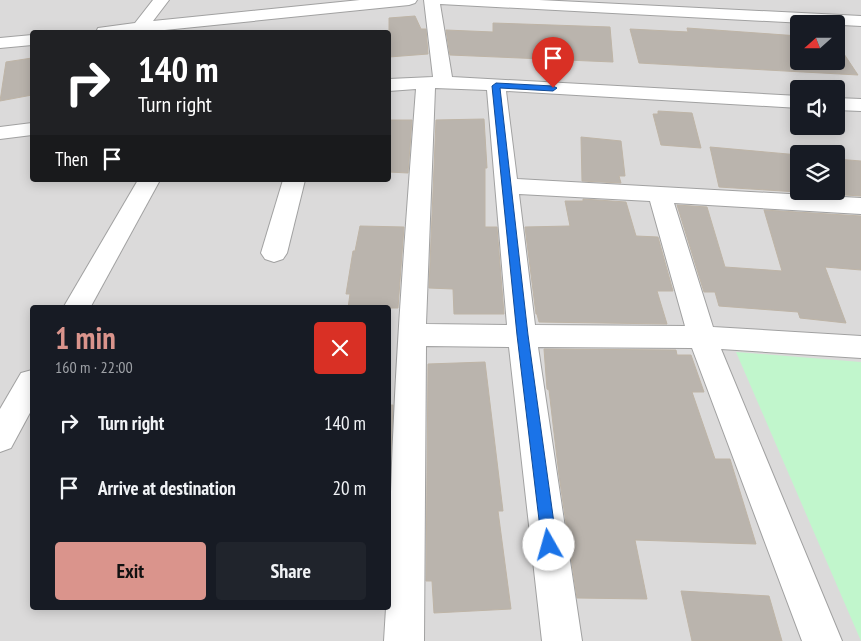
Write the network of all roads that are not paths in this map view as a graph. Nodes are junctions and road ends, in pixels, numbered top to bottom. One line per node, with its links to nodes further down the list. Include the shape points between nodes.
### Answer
1 (161, 0): 9 (street)
2 (258, 0): 7 (street)
3 (409, 0): 7 (street)
4 (432, 0): 13 (street)
5 (444, 0): 6 (street)
6 (606, 4): 8 (street)
7 (244, 16): 9 (street)
8 (861, 21)
9 (139, 29): 10 (street)
10 (127, 30)
11 (30, 40): 12 (street)
12 (0, 43)
13 (434, 82): 14 (street); 15 (street); 28 (street)
14 (391, 85)
15 (496, 86): 16 (street); 23 (street)
16 (790, 102)
17 (845, 104): 18 (street)
18 (861, 105)
19 (30, 129): 20 (street)
20 (0, 133)
21 (148, 182): 27 (street)
22 (293, 182): 26 (street)
23 (507, 186): 24 (street); 29 (street)
24 (660, 195): 25 (street); 30 (street)
25 (861, 206)
26 (274, 253)
27 (78, 305)
28 (412, 335): 29 (street); 34 (street)
29 (522, 335): 30 (street); 35 (street)
30 (702, 337): 31 (street); 36 (street)
31 (861, 347)
32 (30, 386): 33 (street)
33 (0, 438)
34 (404, 641)
35 (562, 641)
36 (822, 641)

